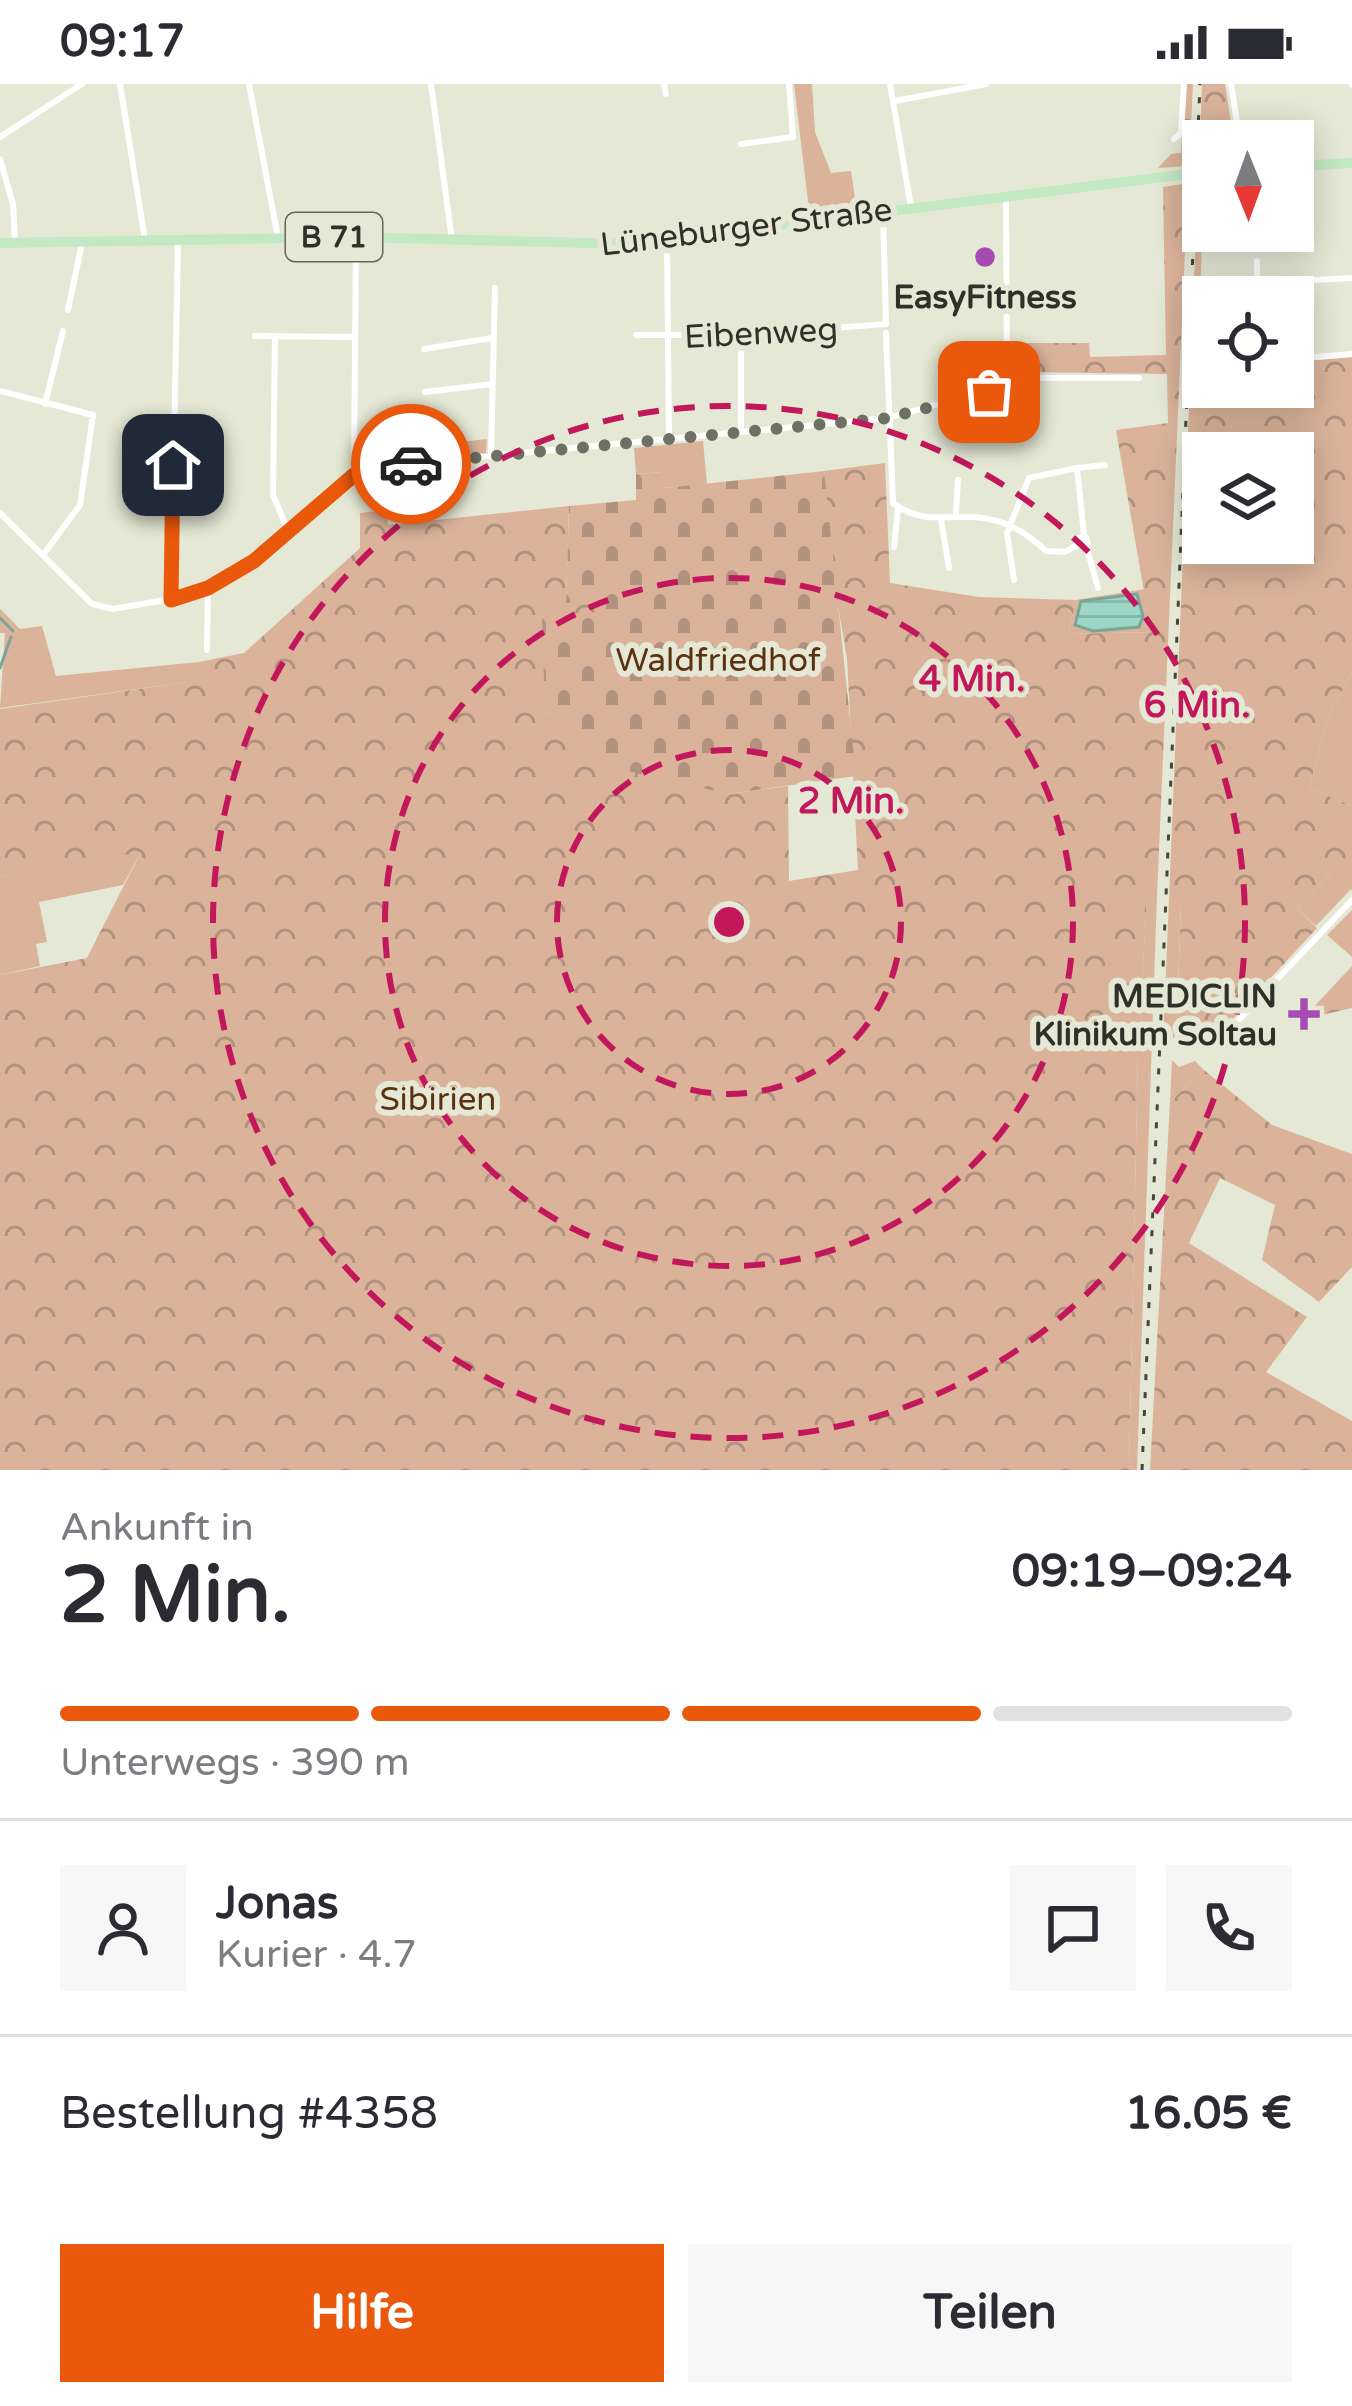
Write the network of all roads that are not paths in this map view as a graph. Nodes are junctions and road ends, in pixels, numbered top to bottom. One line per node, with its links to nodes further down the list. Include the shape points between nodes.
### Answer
1 (82, 84): 14 (street)
2 (120, 84): 28 (street)
3 (250, 84): 25 (street)
4 (431, 84): 27 (street)
5 (664, 84): 11 (street)
6 (789, 84): 16 (street, via 793,137)
7 (890, 84): 12 (street)
8 (986, 84): 12 (street)
9 (1184, 84): 15 (street)
10 (1231, 84): 13 (street)
11 (666, 94)
12 (894, 102): 22 (street)
13 (1237, 120)
14 (0, 137)
15 (1174, 139)
16 (741, 144)
17 (0, 159): 32 (street)
18 (1352, 163): 19 (main road)
19 (1314, 165)
20 (1182, 174): 21 (main road, Lüneburger Straße / B 71)
21 (1005, 194): 22 (main road, Lüneburger Straße / B 71); 53 (street)
22 (910, 207): 23 (main road, Lüneburger Straße / B 71)
23 (883, 211): 29 (main road, Lüneburger Straße / B 71); 39 (street)
24 (356, 237): 25 (main road, Lüneburger Straße / B 71); 27 (main road, Lüneburger Straße / B 71); 46 (street)
25 (278, 238): 26 (main road, Lüneburger Straße / B 71)
26 (178, 240): 28 (main road, Lüneburger Straße / B 71); 78 (street)
27 (452, 240): 29 (main road, Lüneburger Straße / B 71)
28 (145, 241): 30 (main road, Lüneburger Straße / B 71)
29 (667, 241): 45 (street)
30 (82, 242): 32 (main road, Lüneburger Straße / B 71); 38 (street)
31 (0, 243): 32 (main road, Lüneburger Straße / B 71)
32 (15, 243)
33 (1257, 261): 34 (street)
34 (1258, 276)
35 (1352, 278): 36 (street)
36 (1314, 280)
37 (495, 288): 47 (street)
38 (68, 310)
39 (886, 329): 42 (street, Eibenweg); 57 (street)
40 (63, 331): 56 (street)
41 (636, 335): 45 (street, Eibenweg)
42 (741, 335): 45 (street, Eibenweg); 58 (street)
43 (255, 336): 44 (street)
44 (275, 336): 46 (street); 70 (street, via 273,495)
45 (668, 336): 59 (street)
46 (355, 337): 63 (street)
47 (494, 338): 48 (street); 52 (street)
48 (424, 349)
49 (1352, 354): 50 (street)
50 (1314, 357)
51 (1139, 378): 53 (street)
52 (493, 384): 55 (street); 60 (street)
53 (1007, 384): 57 (street)
54 (0, 392): 56 (street)
55 (425, 392)
56 (46, 404): 73 (street, via 93,415 80,505)
57 (888, 418): 58 (street); 65 (street)
58 (741, 432): 59 (street)
59 (669, 440): 60 (street)
60 (491, 456): 63 (street)
61 (1105, 465): 62 (street)
62 (1077, 468): 69 (street, via 1029,478); 71 (street)
63 (354, 475): 70 (street)
64 (958, 480): 67 (street)
65 (898, 508): 68 (street); 72 (street)
66 (0, 513): 73 (street)
67 (956, 514): 68 (street); 69 (street)
68 (941, 519): 74 (street)
69 (1010, 523): 71 (street, via 1046,551); 75 (street)
70 (289, 533): 76 (street)
71 (1083, 541): 77 (street)
72 (894, 547)
73 (43, 554): 78 (street, via 92,604 113,609)
74 (949, 568)
75 (1014, 580)
76 (208, 588): 78 (street); 79 (street)
77 (1098, 588)
78 (171, 600)
79 (207, 650)
80 (1352, 900): 81 (street)
81 (1219, 1041)

